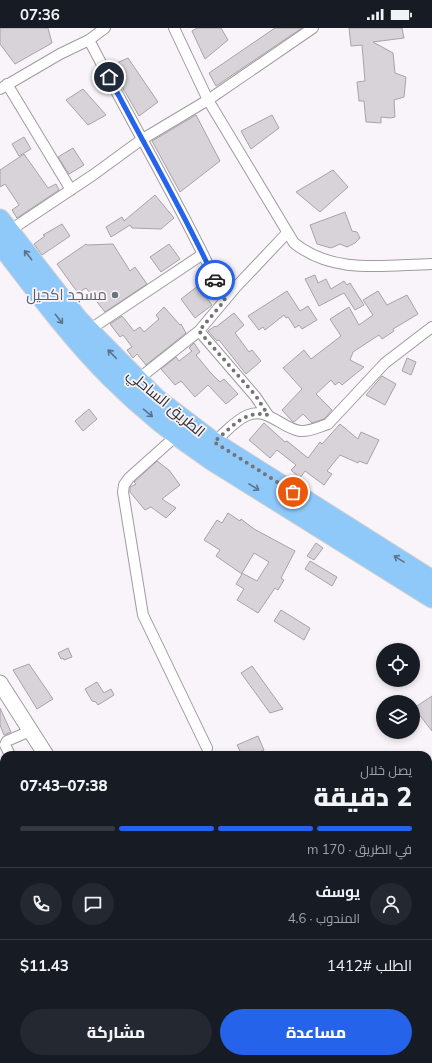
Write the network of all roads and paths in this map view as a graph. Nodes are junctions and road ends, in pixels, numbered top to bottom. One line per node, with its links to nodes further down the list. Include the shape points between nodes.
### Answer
1 (105, 28): 4 (street)
2 (174, 28): 6 (street)
3 (313, 28): 6 (street)
4 (89, 40): 5 (street); 7 (street)
5 (3, 86): 8 (street)
6 (208, 100): 7 (street); 10 (street)
7 (141, 140): 8 (street); 11 (street, via 177,201)
8 (71, 190): 9 (street)
9 (3, 231): 15 (highway, الطريق الساحلي, one-way to 9); 19 (highway, الطريق الساحلي, one-way to 19, via 67,330 109,376)
10 (287, 233): 12 (street, via 303,250 330,263 376,267); 13 (street)
11 (203, 254): 13 (street); 15 (street)
12 (432, 264)
13 (225, 300): 16 (street)
14 (432, 327): 18 (street, via 385,363 328,424 301,431)
15 (89, 330): 17 (highway, الطريق الساحلي, one-way to 15)
16 (199, 331): 17 (street); 18 (street, via 256,396)
17 (137, 380): 20 (highway, الطريق الساحلي, via 156,398)
18 (268, 415): 20 (street, via 248,415)
19 (176, 436): 22 (highway, الطريق الساحلي, one-way to 22); 25 (street, via 129,478 123,492 143,615)
20 (214, 442): 21 (highway, الطريق الساحلي, one-way to 20)
21 (432, 580)
22 (432, 598)
23 (0, 683): 24 (street)
24 (30, 731): 26 (street, via 7,741 5,745); 27 (street)
25 (207, 748)
26 (8, 751)
27 (43, 751)

